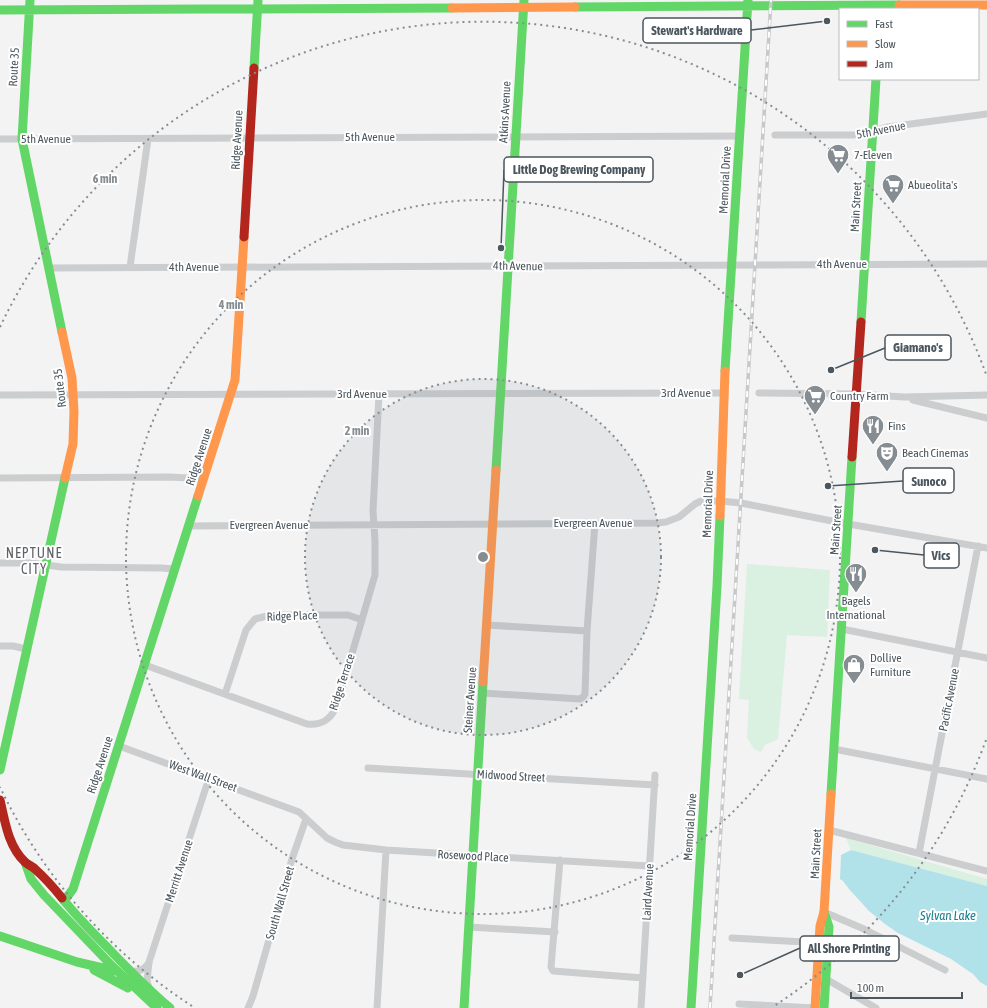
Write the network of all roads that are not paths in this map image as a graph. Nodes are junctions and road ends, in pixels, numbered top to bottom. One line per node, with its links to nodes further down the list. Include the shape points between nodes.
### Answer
1 (30, 0): 8 (street, Route 35)
2 (748, 3): 3 (street); 5 (street, via 768,6); 13 (street, Memorial Drive)
3 (523, 4): 4 (street); 14 (street, Atkins Avenue)
4 (258, 5): 8 (street); 15 (street, Ridge Avenue)
5 (880, 5): 6 (street)
6 (987, 6)
7 (0, 10): 8 (street)
8 (30, 10): 17 (street, Route 35)
9 (876, 80): 11 (street, Main Street)
10 (987, 114): 11 (street, 5th Avenue)
11 (873, 131): 12 (street, 5th Avenue, via 858,135); 19 (street, Main Street)
12 (775, 135)
13 (740, 136): 14 (street, 5th Avenue); 21 (street, Memorial Drive)
14 (515, 137): 15 (street, 5th Avenue); 22 (street, Atkins Avenue)
15 (249, 138): 18 (street, 5th Avenue); 24 (street, Ridge Avenue)
16 (0, 139): 17 (street, 5th Avenue)
17 (22, 139): 18 (street, 5th Avenue); 25 (street, Route 35)
18 (148, 139): 23 (street)
19 (864, 264): 20 (street, 4th Avenue); 21 (street, 4th Avenue); 31 (street, Main Street)
20 (987, 264)
21 (732, 265): 22 (street, 4th Avenue); 27 (street, Memorial Drive)
22 (508, 266): 24 (street, 4th Avenue); 30 (street, Atkins Avenue)
23 (130, 267): 24 (street, 4th Avenue); 25 (street, 4th Avenue)
24 (242, 267): 28 (street, Ridge Avenue, via 235,380)
25 (49, 268): 33 (street, Route 35, via 72,378)
26 (759, 392): 31 (street)
27 (724, 393): 30 (street, 3rd Avenue); 40 (street, Memorial Drive)
28 (231, 394): 29 (street, 3rd Avenue); 33 (street, 3rd Avenue); 39 (street, Ridge Avenue)
29 (380, 394): 30 (street, 3rd Avenue); 44 (street, Ridge Terrace)
30 (500, 394): 42 (street, Steiner Avenue)
31 (856, 394): 35 (street); 43 (street, Main Street)
32 (0, 395): 33 (street, 3rd Avenue)
33 (73, 395): 38 (street, Route 35, via 73,444)
34 (987, 395): 35 (street)
35 (904, 397): 36 (street)
36 (987, 418)
37 (0, 478): 38 (street)
38 (66, 478): 39 (street); 49 (street, Route 35)
39 (204, 478): 45 (street, Ridge Avenue)
40 (720, 502): 41 (street, Evergreen Avenue, via 701,501 679,517 666,522); 43 (street, Evergreen Avenue, via 741,503); 107 (street, Memorial Drive)
41 (595, 523): 42 (street, Evergreen Avenue); 54 (street)
42 (492, 524): 44 (street, Evergreen Avenue); 52 (street, Steiner Avenue)
43 (848, 524): 46 (street, Evergreen Avenue); 53 (street, Main Street)
44 (374, 525): 45 (street, Evergreen Avenue); 51 (street, Ridge Terrace, via 375,575)
45 (189, 526): 50 (street, Ridge Avenue)
46 (978, 546): 47 (street, Evergreen Avenue); 57 (street, Pacific Avenue)
47 (987, 548)
48 (0, 563): 49 (street)
49 (46, 565): 50 (street); 56 (street, Route 35)
50 (175, 569): 59 (street, Ridge Avenue)
51 (362, 620): 61 (street, Ridge Place, via 348,615 271,615 255,619 246,630); 61 (street, Ridge Terrace, via 338,705 325,721 307,724)
52 (487, 625): 54 (street); 60 (street, Steiner Avenue)
53 (842, 629): 57 (street); 64 (street, Main Street)
54 (588, 631): 60 (street, via 585,694 582,698)
55 (0, 646): 56 (street)
56 (26, 649): 62 (street, Route 35)
57 (958, 652): 58 (street); 66 (street, Pacific Avenue)
58 (987, 658)
59 (145, 665): 61 (street, Ridge Terrace); 63 (street, Ridge Avenue)
60 (482, 693): 68 (street, Steiner Avenue)
61 (226, 694)
62 (3, 745): 67 (street, Route 35)
63 (119, 746): 70 (street, West Wall Street); 84 (street, Ridge Avenue, via 73,889)
64 (834, 749): 66 (street); 75 (street, Main Street)
65 (368, 768): 68 (street, Midwood Street)
66 (936, 768): 71 (street); 78 (street, Pacific Avenue)
67 (0, 770)
68 (478, 774): 72 (street, Midwood Street); 79 (street, Steiner Avenue)
69 (655, 775): 72 (street, Laird Avenue)
70 (209, 778): 74 (street, West Wall Street, via 299,812); 92 (street, Merritt Avenue)
71 (987, 779)
72 (655, 785): 82 (street, Laird Avenue)
73 (0, 800): 76 (street)
74 (306, 819): 77 (street, Rosewood Place, via 335,842); 103 (street, South Wall Street)
75 (829, 830): 78 (street); 85 (street, Main Street)
76 (3, 832): 81 (street)
77 (386, 850): 79 (street, Rosewood Place); 104 (street)
78 (919, 853): 83 (street)
79 (473, 856): 80 (street, Rosewood Place); 86 (street, Steiner Avenue)
80 (560, 860): 82 (street, Rosewood Place); 87 (street)
81 (25, 862): 84 (street, via 55,889); 95 (street, via 32,880)
82 (649, 866): 96 (street, Laird Avenue)
83 (987, 870)
84 (64, 901): 94 (street)
85 (824, 912): 90 (street, Main Street, via 820,926); 93 (street)
86 (468, 927): 87 (street); 105 (street, Steiner Avenue)
87 (555, 932): 96 (street, via 553,971)
88 (0, 936): 91 (street)
89 (732, 938): 90 (street)
90 (823, 943): 97 (street, Main Street); 108 (street, Main Street)
91 (77, 962): 95 (street); 99 (street)
92 (149, 962): 94 (street, via 140,971); 98 (street, Merritt Avenue, via 147,981)
93 (945, 970)
94 (130, 971): 98 (street)
95 (116, 972): 98 (street, via 128,976); 99 (street)
96 (643, 978): 106 (street, Laird Avenue)
97 (826, 979): 109 (street, Main Street); 110 (street)
98 (150, 992): 102 (street)
99 (139, 994): 101 (street)
100 (739, 1004): 108 (street)
101 (157, 1008)
102 (170, 1008)
103 (248, 1008)
104 (377, 1008)
105 (464, 1008)
106 (641, 1008)
107 (691, 1008)
108 (815, 1008)
109 (824, 1008)
110 (876, 1008)

